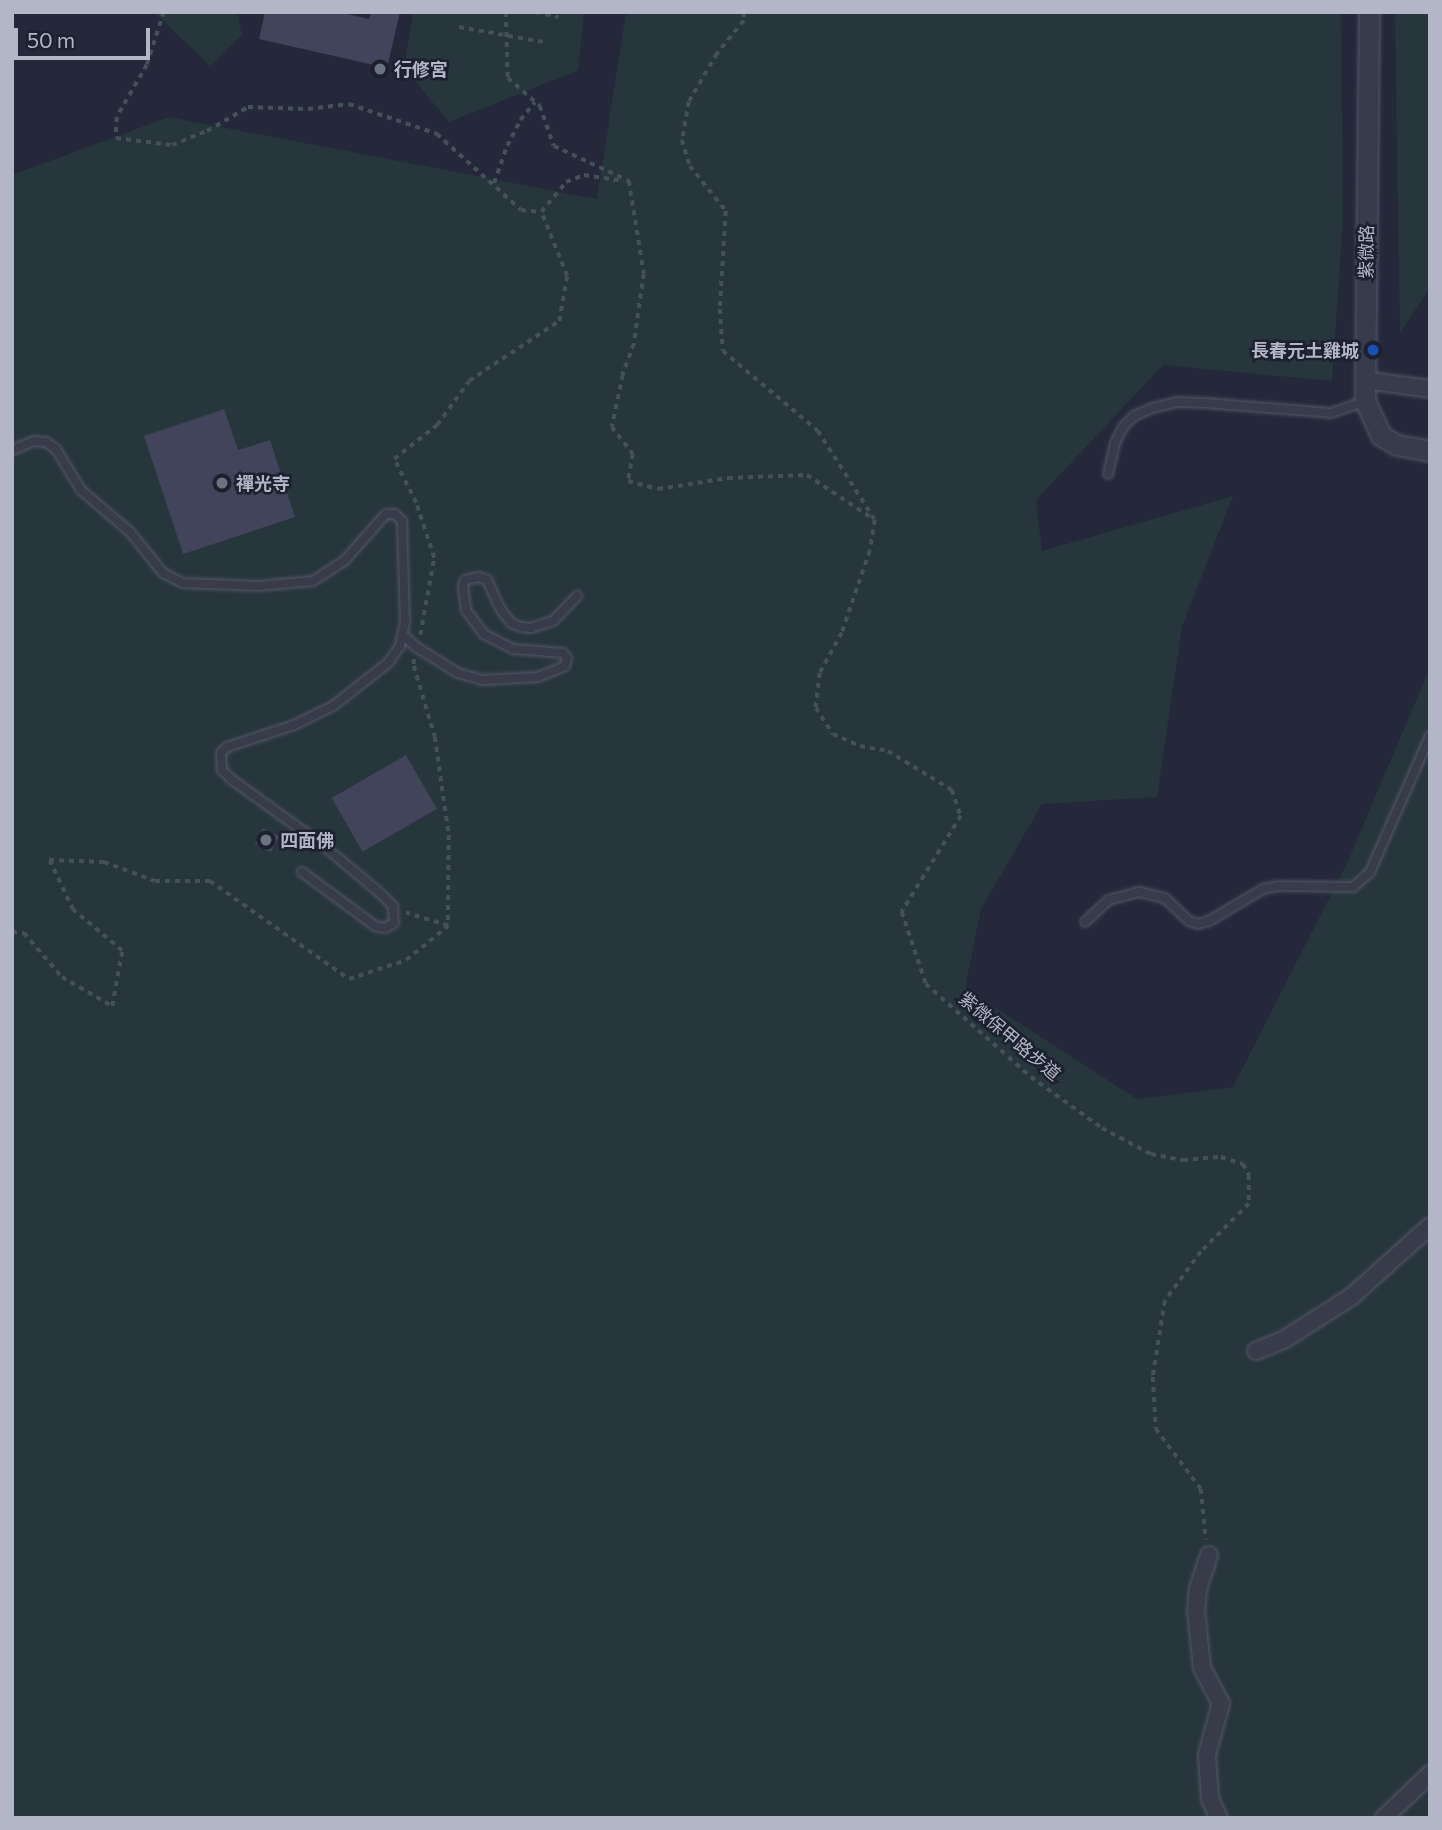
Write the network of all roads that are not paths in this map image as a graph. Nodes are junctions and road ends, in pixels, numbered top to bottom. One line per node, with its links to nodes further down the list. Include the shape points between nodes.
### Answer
1 (1369, 12): 2 (street, 紫微路)
2 (1364, 380): 3 (street); 4 (street, 紫微路)
3 (1430, 389)
4 (1365, 401): 6 (street, 紫微路, via 1381,436 1397,445); 7 (lane, via 1331,413 1177,402 1152,408 1123,427)
5 (12, 450): 9 (lane, via 34,441 56,449 81,490 130,532 163,573 183,583 258,586 313,581 345,560 386,514 394,514 405,535)
6 (1430, 451)
7 (1108, 474)
8 (577, 596): 9 (lane, via 553,621 520,627 501,610 487,580 465,580 466,610 484,634 513,649 563,653 567,658 565,666 538,677 483,680 458,673)
9 (402, 634): 11 (lane, via 389,662 342,700 294,725 220,753 222,770 231,779 353,869 394,909 394,923 385,928 375,926)
10 (1430, 736): 12 (lane, via 1370,872 1353,887 1263,889 1198,924 1165,898 1139,892 1109,900)
11 (302, 872)
12 (1085, 922)
13 (1430, 1226): 14 (street, via 1351,1297 1285,1339)
14 (1256, 1351)
15 (1209, 1555): 17 (street, via 1196,1610 1202,1668 1221,1703 1207,1755 1210,1799)
16 (1430, 1774): 18 (street)
17 (1220, 1818)
18 (1384, 1818)

